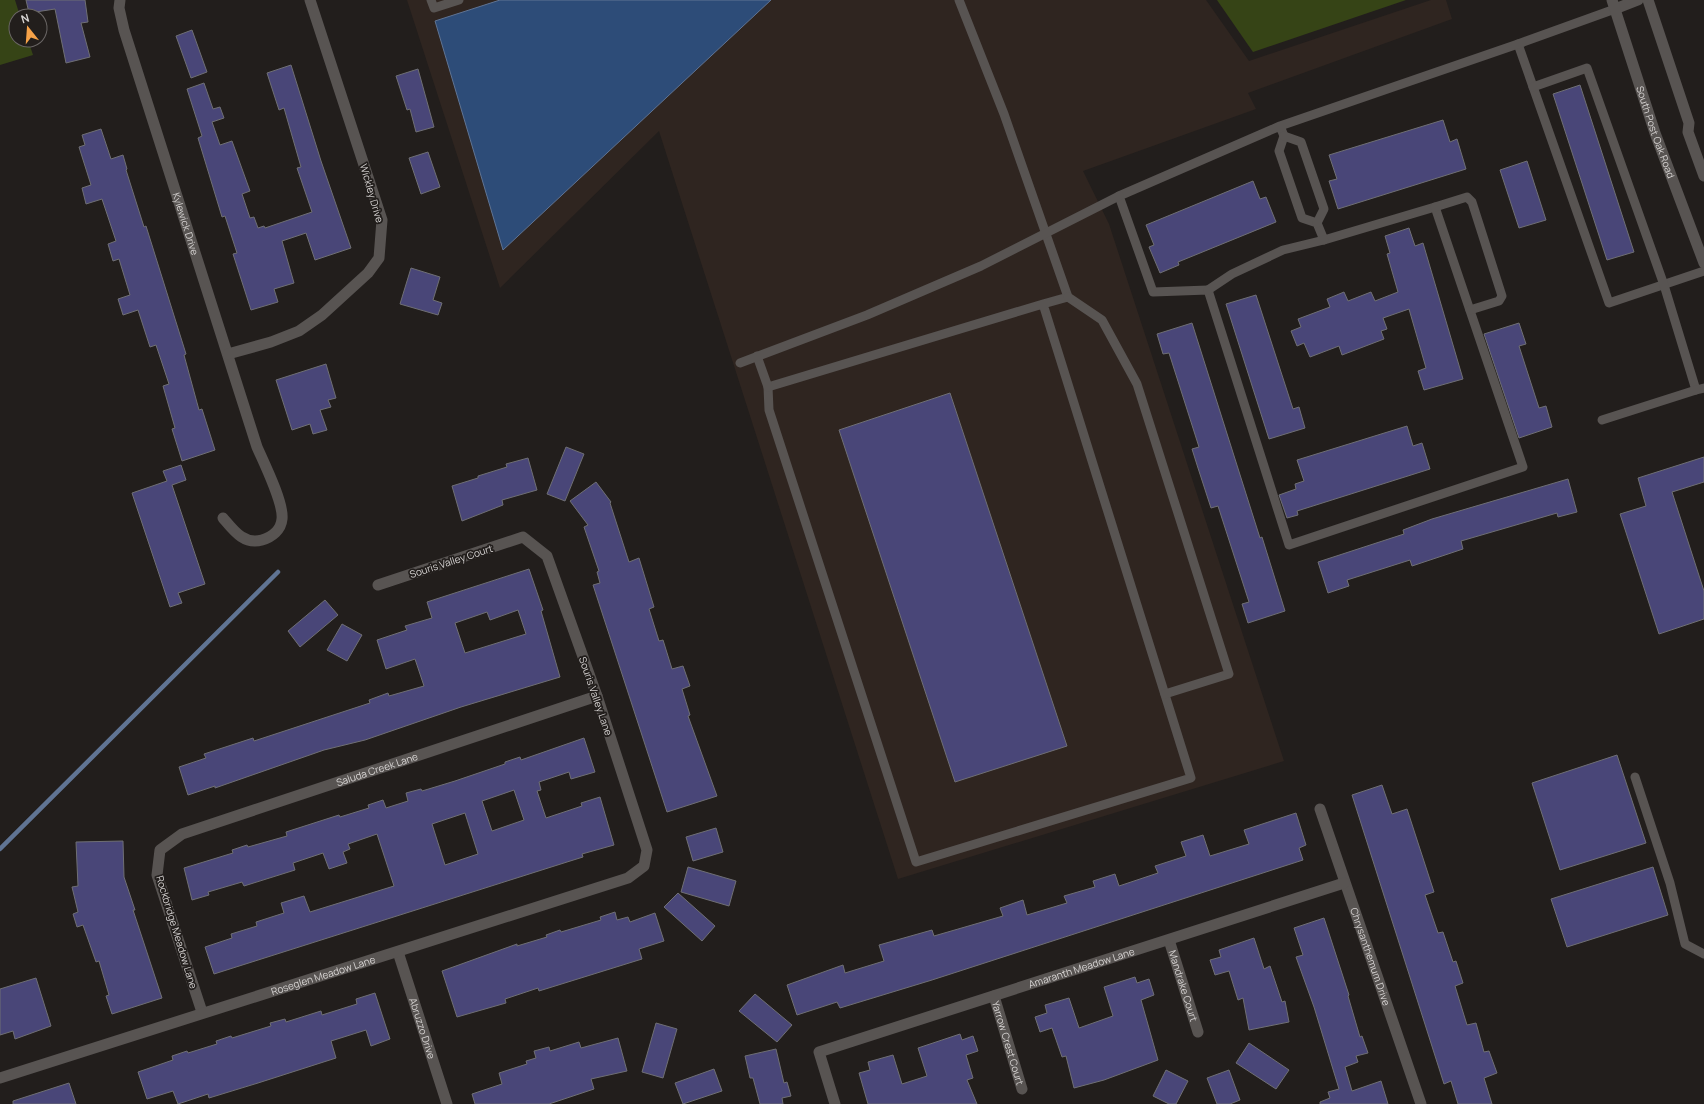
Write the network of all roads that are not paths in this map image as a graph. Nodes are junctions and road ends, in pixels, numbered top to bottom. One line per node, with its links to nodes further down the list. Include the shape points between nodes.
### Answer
1 (120, 0): 27 (street, Kylewick Drive, via 119,8 124,30)
2 (310, 0): 27 (street, Wickley Drive, via 382,220 379,258 349,292 299,331)
3 (431, 0): 4 (lane, via 434,8)
4 (460, 0)
5 (959, 0): 18 (lane, via 1004,114)
6 (1638, 0): 8 (street)
7 (1648, 0): 13 (street, via 1689,123 1688,132)
8 (1613, 4): 9 (lane); 20 (street, South Post Oak Road, via 1654,133)
9 (1518, 44): 10 (lane); 11 (lane)
10 (1533, 87): 22 (lane, via 1587,68); 22 (lane, via 1609,303)
11 (1280, 126): 12 (lane); 15 (lane)
12 (1284, 136): 17 (lane, via 1279,151 1302,218); 17 (lane, via 1301,142 1324,209)
13 (1700, 155): 14 (street)
14 (1704, 176)
15 (1119, 196): 18 (lane); 23 (lane, via 1153,292)
16 (1434, 207): 19 (lane); 26 (lane); 26 (lane, via 1467,197 1472,202 1502,296 1499,301)
17 (1317, 223): 19 (lane)
18 (1046, 233): 24 (lane); 28 (lane, via 981,266 867,315)
19 (1324, 240): 23 (lane, via 1283,250 1232,274)
20 (1704, 263)
21 (1704, 271): 22 (lane)
22 (1664, 284): 31 (lane)
23 (1208, 290): 26 (lane, via 1289,545 1523,467)
24 (1068, 297): 25 (lane); 36 (lane, via 1102,320 1137,384 1229,674)
25 (1043, 304): 30 (lane); 36 (lane)
26 (1470, 310)
27 (228, 354): 33 (street, Kylewick Drive, via 257,447 280,506 282,519 278,531 265,539 252,542 238,535)
28 (757, 356): 29 (lane); 30 (lane)
29 (740, 363)
30 (768, 387): 36 (lane, via 769,410 916,862 1191,778)
31 (1700, 389): 32 (lane)
32 (1602, 420)
33 (222, 518)
34 (524, 536): 35 (street, Souris Valley Court); 37 (street, Souris Valley Lane, via 547,556)
35 (378, 585)
36 (1165, 694)
37 (597, 696): 40 (street, Saluda Creek Lane, via 182,834); 41 (street, Souris Valley Lane, via 647,850)
38 (1635, 777): 45 (lane, via 1670,883 1685,944)
39 (1320, 809): 42 (street, Chrysanthemum Drive)
40 (160, 850): 47 (street, Rockbridge Meadow Lane, via 158,875)
41 (644, 866): 44 (street, Roseglen Meadow Lane, via 628,878)
42 (1344, 883): 43 (street, Amaranth Meadow Lane); 53 (street, Chrysanthemum Drive)
43 (1169, 940): 46 (street, Amaranth Meadow Lane); 48 (street, Mandrake Court)
44 (398, 952): 47 (street, Roseglen Meadow Lane); 51 (street, Abruzzo Drive)
45 (1704, 954)
46 (994, 996): 50 (street, Yarrow Crest Court); 52 (street, Amaranth Meadow Lane, via 820,1052)
47 (202, 1012): 49 (street, Roseglen Meadow Lane)
48 (1198, 1032)
49 (0, 1078)
50 (1022, 1090)
51 (447, 1104)
52 (835, 1104)
53 (1422, 1104)

